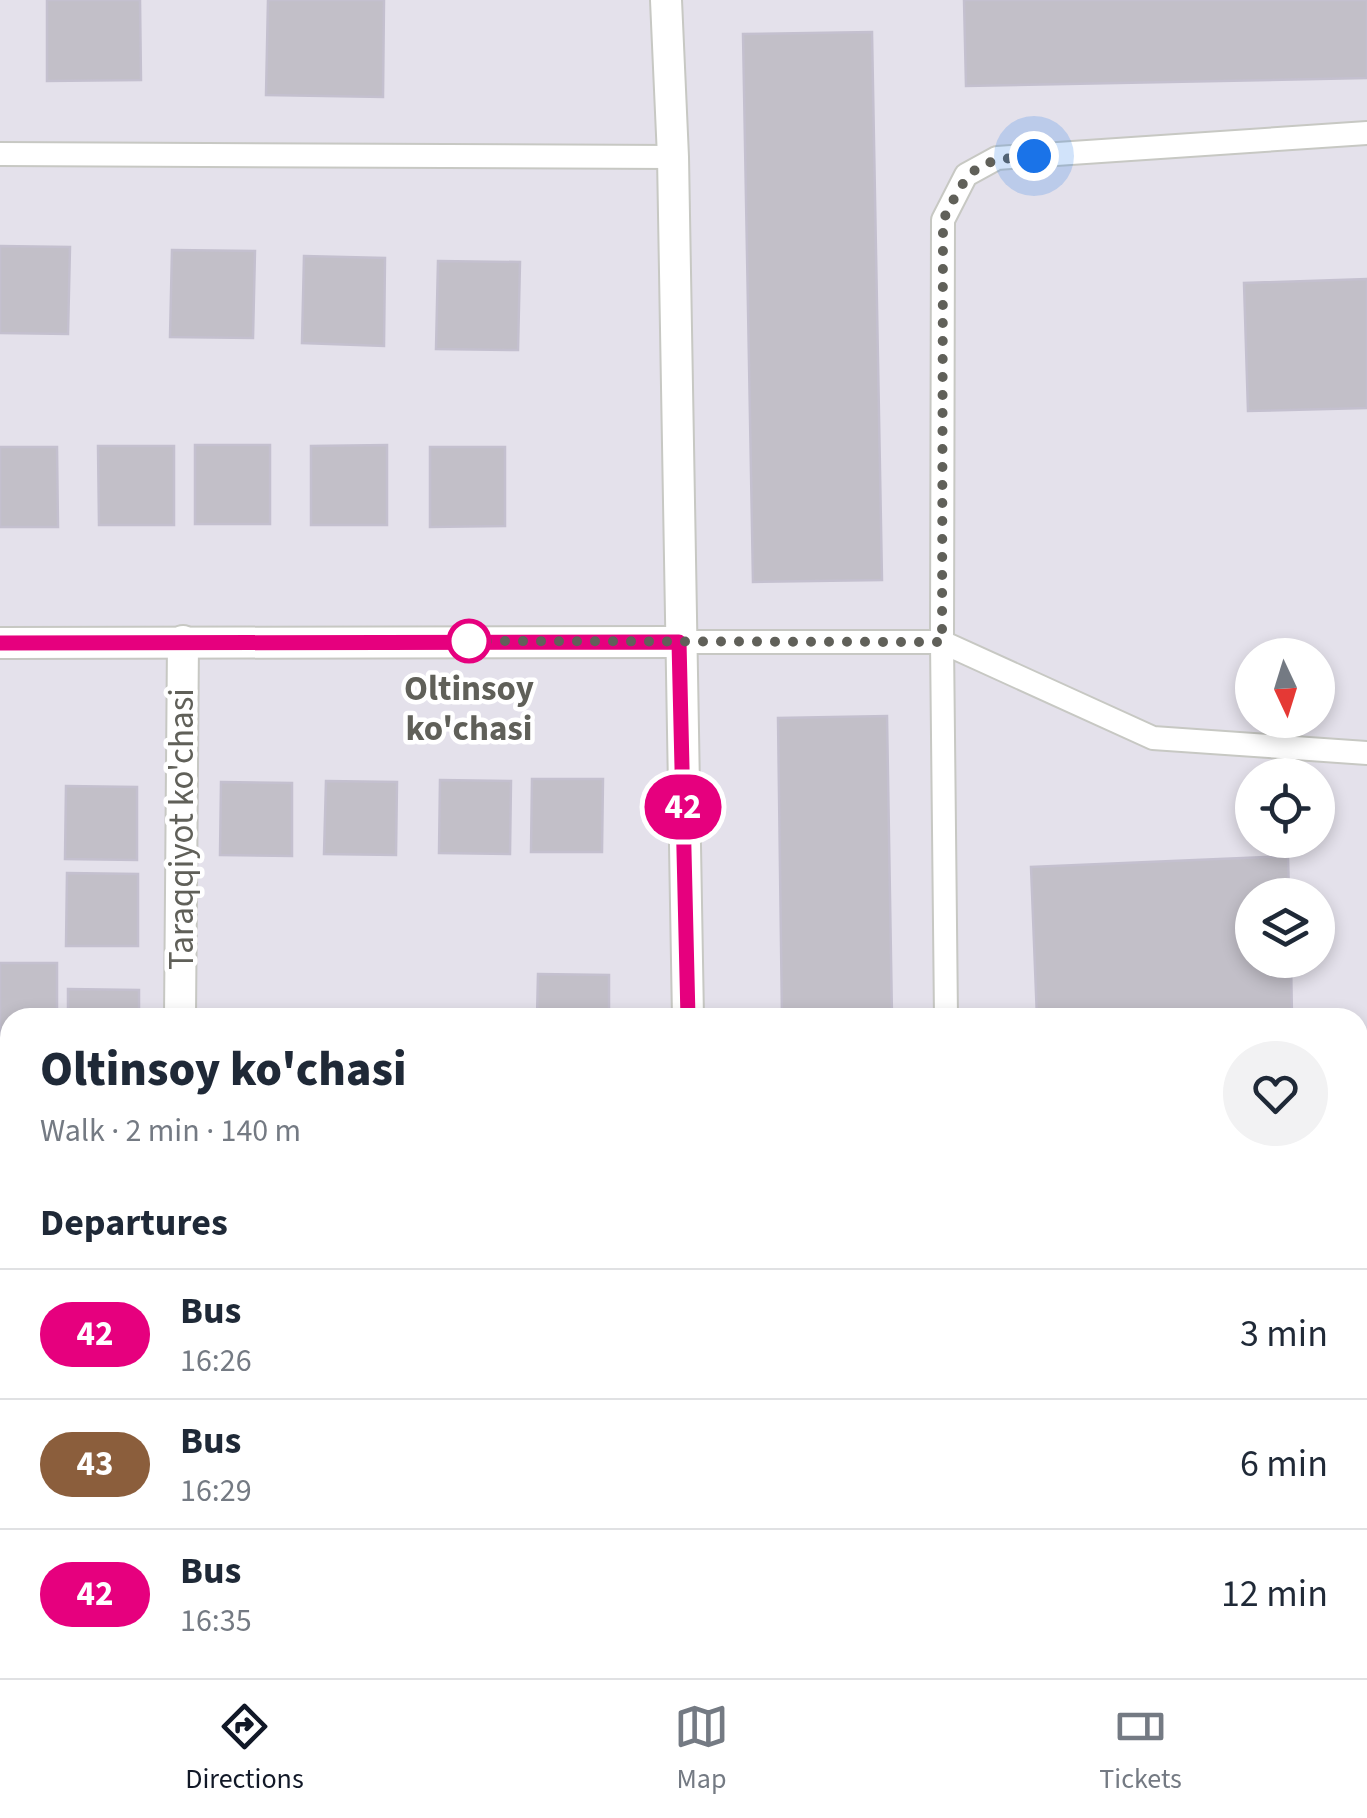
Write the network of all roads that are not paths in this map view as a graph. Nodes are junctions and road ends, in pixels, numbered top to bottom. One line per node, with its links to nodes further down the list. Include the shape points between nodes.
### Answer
1 (666, 0): 4 (street)
2 (1367, 133): 7 (lane, via 997,158 966,174 943,220)
3 (0, 154): 4 (lane)
4 (674, 156): 6 (street)
5 (183, 641): 6 (street, Taraqqiyot ko'chasi); 8 (street, Taraqqiyot ko'chasi); 10 (street, Taraqqiyot ko'chasi)
6 (679, 642): 7 (lane); 11 (street)
7 (942, 642): 9 (lane, via 1153,738); 12 (lane)
8 (0, 643)
9 (1367, 753)
10 (180, 1008)
11 (688, 1008)
12 (946, 1008)

